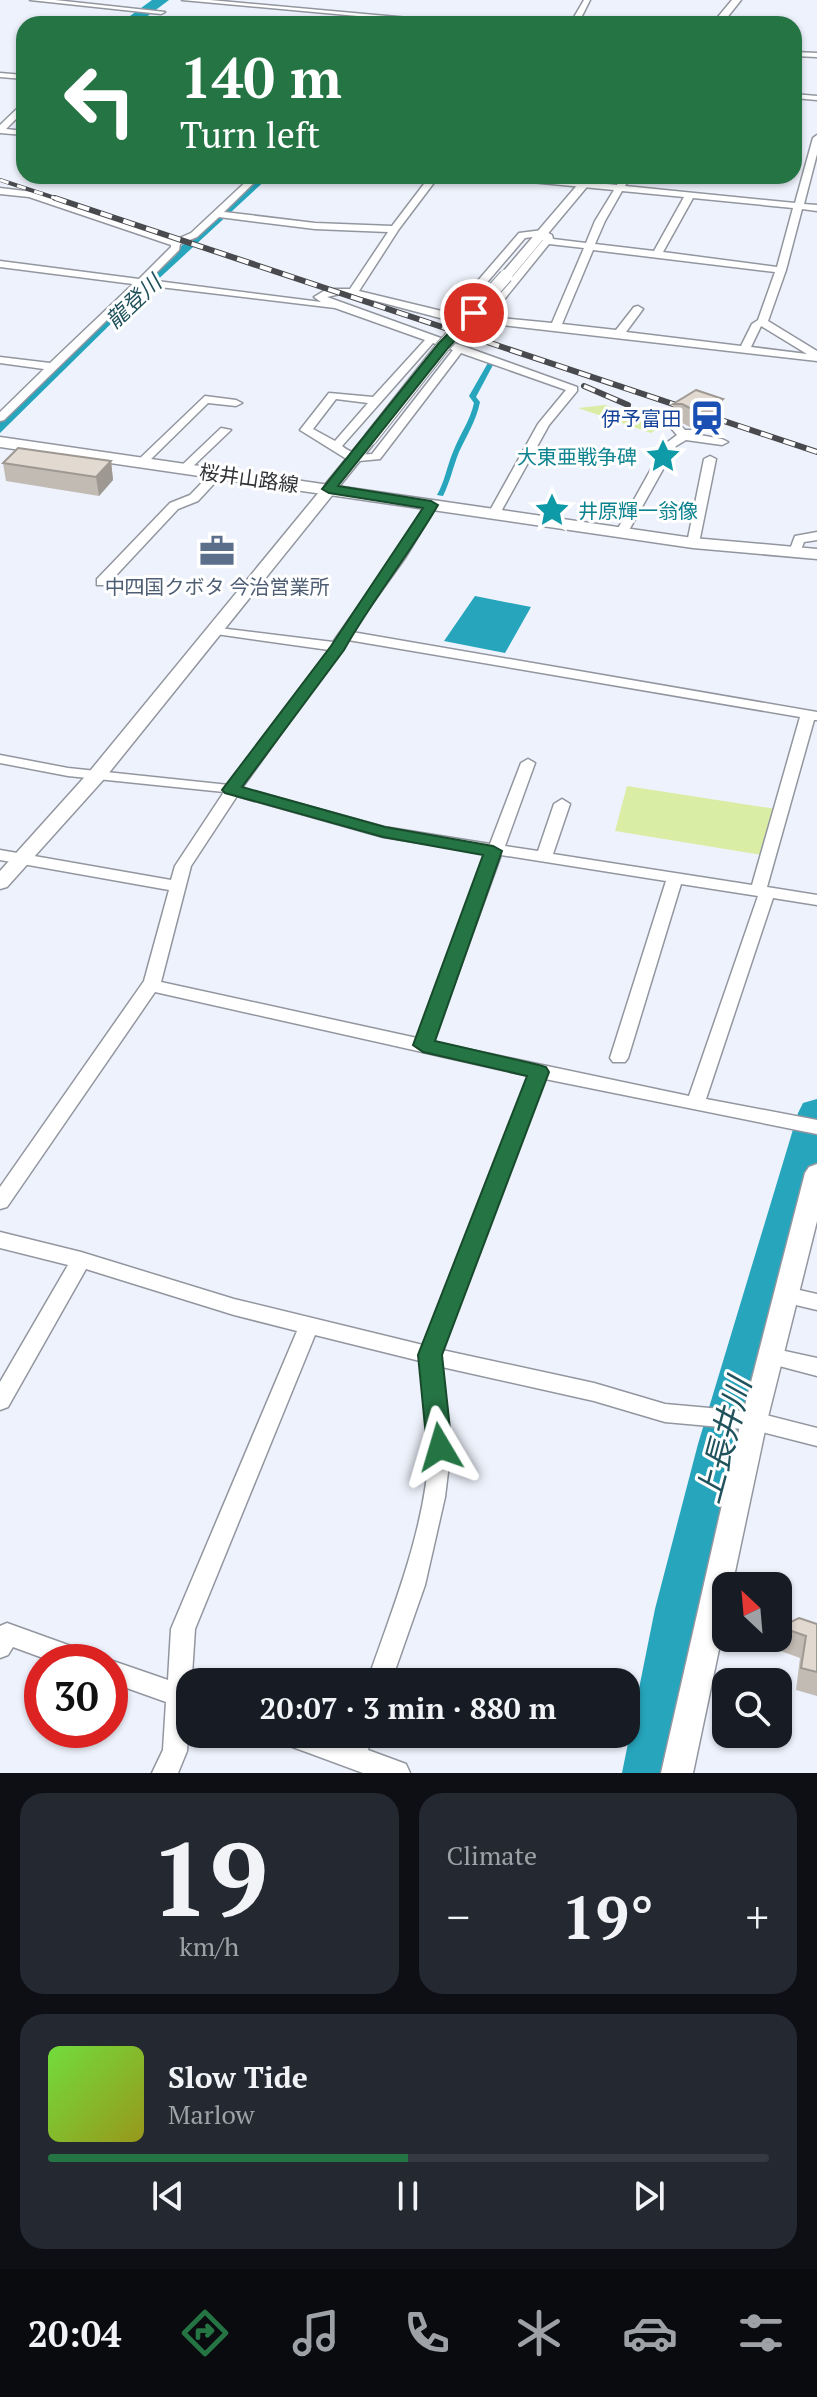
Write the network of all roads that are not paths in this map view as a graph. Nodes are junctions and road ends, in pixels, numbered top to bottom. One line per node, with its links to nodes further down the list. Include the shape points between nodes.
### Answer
1 (33, 0): 4 (street)
2 (185, 0): 6 (street)
3 (737, 0): 11 (street)
4 (83, 2): 7 (street)
5 (170, 6): 7 (street)
6 (338, 11): 9 (street); 10 (street)
7 (161, 12): 8 (street)
8 (156, 16)
9 (333, 16)
10 (389, 16)
11 (724, 16)
12 (16, 115): 13 (street)
13 (0, 131)
14 (817, 138): 15 (street)
15 (815, 149): 24 (street)
16 (249, 184): 26 (street)
17 (429, 184): 27 (street)
18 (584, 184): 28 (street)
19 (604, 184): 21 (street)
20 (622, 184): 21 (street)
21 (620, 188): 23 (street); 31 (street)
22 (0, 191): 29 (street, via 30,194)
23 (690, 195): 24 (street); 32 (street)
24 (797, 206): 25 (street); 34 (street)
25 (817, 208)
26 (217, 214): 27 (street); 29 (street, via 194,235)
27 (394, 229): 36 (street)
28 (545, 237): 30 (street); 39 (street, via 522,235); 40 (street); 60 (street, bridge, via 444,345)
29 (175, 243): 35 (street, via 176,248)
30 (559, 243): 31 (street); 41 (street)
31 (588, 248): 32 (street); 43 (street)
32 (656, 256): 34 (street)
33 (0, 264): 35 (street)
34 (781, 270): 42 (street)
35 (142, 280): 37 (street); 50 (street)
36 (354, 291): 37 (street, via 330,289 319,297); 39 (street, via 420,313)
37 (341, 307): 45 (street)
38 (638, 309): 44 (street)
39 (453, 316): 40 (street)
40 (483, 319): 41 (street)
41 (495, 320): 43 (street)
42 (762, 322): 47 (street); 48 (street)
43 (556, 326): 44 (street)
44 (619, 334): 47 (street)
45 (432, 338): 46 (street); 53 (street)
46 (460, 348): 51 (street); 60 (street, via 376,457)
47 (745, 349): 48 (street)
48 (817, 356)
49 (0, 360): 50 (street)
50 (53, 367): 55 (street)
51 (529, 372): 52 (street); 67 (street, via 573,389 544,424)
52 (521, 382)
53 (376, 401): 59 (street); 59 (street, via 333,395 306,430)
54 (236, 403): 62 (street, via 205,399)
55 (0, 418)
56 (225, 430): 63 (street)
57 (0, 442): 62 (main road, 桜井山路線)
58 (722, 442): 68 (street, via 683,432)
59 (336, 446): 60 (street)
60 (353, 459): 65 (street)
61 (710, 459): 70 (street)
62 (140, 464): 63 (main road, 桜井山路線)
63 (184, 469): 64 (main road, 桜井山路線)
64 (217, 474): 65 (main road, 桜井山路線); 75 (street, via 194,498 174,506)
65 (329, 489): 66 (main road, 桜井山路線); 76 (street)
66 (431, 505): 67 (main road, 桜井山路線); 77 (street)
67 (494, 514): 68 (main road, 桜井山路線)
68 (622, 532): 70 (main road, 桜井山路線)
69 (817, 536): 72 (street, via 799,539)
70 (693, 543): 71 (main road, 桜井山路線)
71 (736, 546): 72 (main road, 桜井山路線); 74 (main road, 桜井山路線)
72 (795, 552): 73 (main road, 桜井山路線)
73 (817, 554)
74 (817, 564)
75 (102, 582)
76 (216, 630): 77 (street); 81 (street)
77 (341, 641): 78 (street); 82 (street)
78 (812, 715): 91 (street)
79 (0, 759): 81 (street)
80 (528, 763): 84 (street)
81 (97, 775): 82 (street); 86 (street)
82 (231, 790): 84 (street, via 383,832); 90 (street)
83 (562, 804): 87 (street)
84 (493, 851): 87 (street); 94 (street)
85 (0, 855): 86 (street)
86 (23, 858): 89 (street); 90 (street)
87 (543, 859): 88 (street)
88 (675, 878): 91 (street); 95 (street)
89 (0, 883)
90 (176, 886): 93 (street)
91 (763, 891): 92 (street); 97 (street)
92 (817, 900)
93 (150, 985): 94 (street); 100 (street)
94 (423, 1045): 96 (street)
95 (619, 1058)
96 (539, 1072): 97 (street); 106 (street)
97 (695, 1104): 98 (street)
98 (817, 1127)
99 (817, 1173): 103 (street)
100 (0, 1202)
101 (0, 1240): 102 (street)
102 (81, 1260): 105 (street); 109 (street)
103 (786, 1295): 104 (street); 107 (street)
104 (817, 1302)
105 (309, 1326): 106 (street); 114 (street, via 183,1629)
106 (430, 1355): 110 (street, via 665,1413); 115 (street, via 440,1447 434,1497 413,1585)
107 (771, 1356): 108 (street); 110 (street)
108 (817, 1367)
109 (0, 1401)
110 (754, 1421): 111 (street); 122 (street)
111 (817, 1437)
112 (35, 1644): 113 (street, via 7,1634)
113 (0, 1647)
114 (184, 1668)
115 (384, 1668)
116 (128, 1677): 117 (street)
117 (176, 1694)
118 (176, 1745): 120 (street)
119 (360, 1748): 121 (street)
120 (165, 1773)
121 (397, 1773)
122 (677, 1773)

